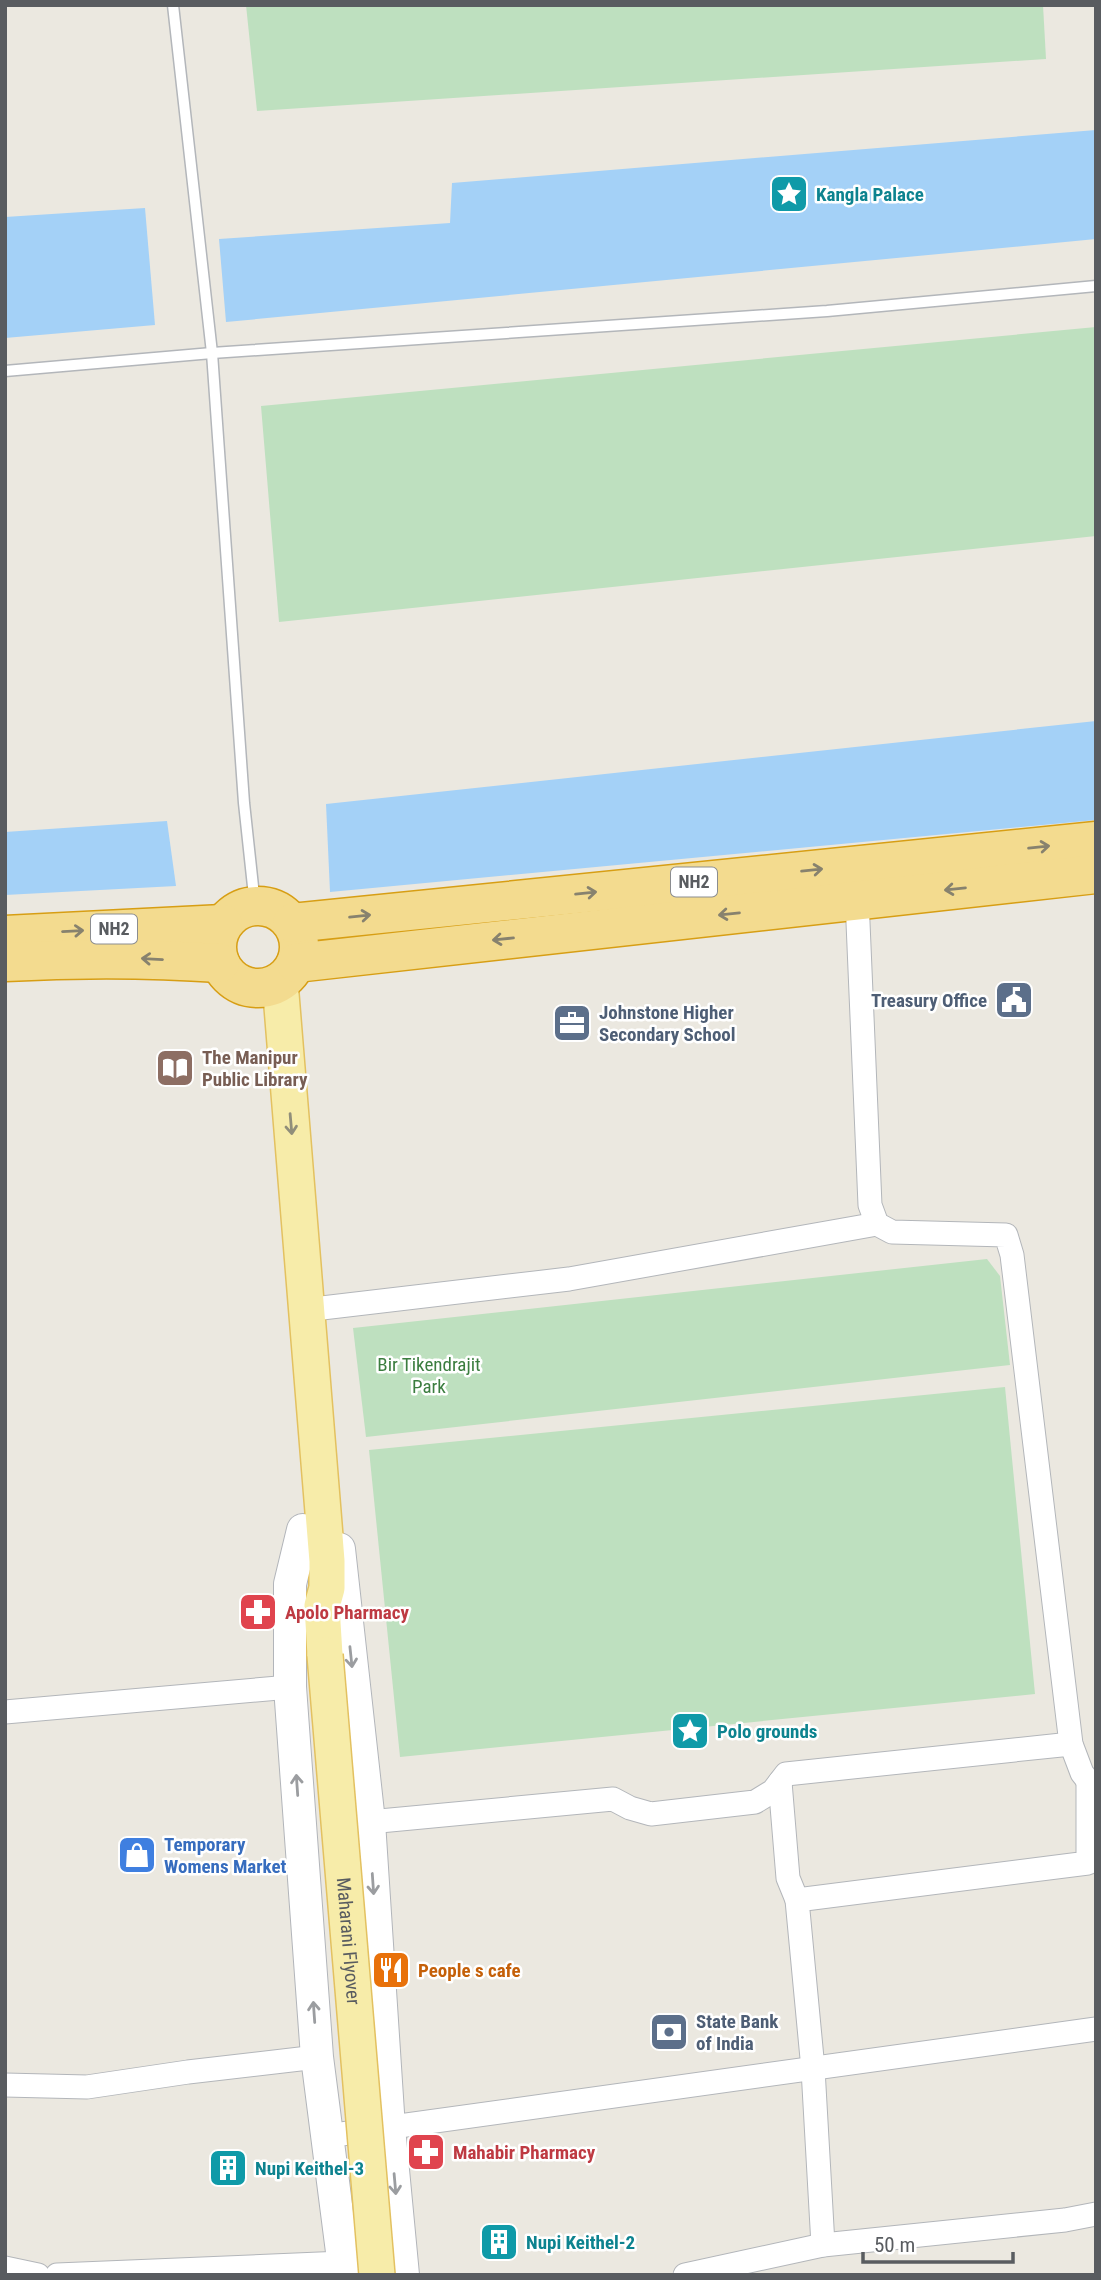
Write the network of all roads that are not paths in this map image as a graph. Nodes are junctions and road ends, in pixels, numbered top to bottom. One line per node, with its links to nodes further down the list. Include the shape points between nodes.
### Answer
1 (173, 5): 3 (lane)
2 (1096, 286): 3 (lane, via 827,311)
3 (212, 353): 4 (lane); 8 (lane, via 244,803)
4 (5, 371)
5 (1096, 841): 9 (highway, NH2, one-way to 5)
6 (1096, 874): 7 (highway, NH2, one-way to 7)
7 (857, 899): 14 (highway, NH2, one-way to 14); 16 (street, via 870,1205)
8 (256, 905): 9 (highway, via 282,913); 10 (highway, NH2, via 243,908)
9 (292, 923): 14 (highway, via 299,950)
10 (223, 924): 11 (highway, NH2, one-way to 10); 13 (highway, via 218,936)
11 (5, 934)
12 (5, 962): 13 (highway, NH2, one-way to 12, via 142,958)
13 (220, 963): 14 (highway, via 225,973 244,986)
14 (277, 978): 15 (main road)
15 (282, 1168): 17 (main road); 18 (main road)
16 (877, 1224): 17 (street, via 569,1279); 21 (street, via 892,1232 1006,1235)
17 (305, 1310): 18 (main road)
18 (313, 1525): 19 (street, via 290,1584); 24 (street, one-way to 24, via 341,1553); 38 (main road, Maharani Flyover, bridge)
19 (290, 1687): 20 (street); 27 (street, one-way to 19)
20 (5, 1712)
21 (1071, 1744): 22 (street, via 786,1774); 23 (street)
22 (780, 1782): 24 (street, via 755,1802 651,1814 613,1799); 25 (street, via 788,1878)
23 (1092, 1786): 25 (street, via 1088,1863)
24 (369, 1822): 30 (street, one-way to 30)
25 (797, 1900): 28 (street)
26 (1096, 2029): 28 (street)
27 (317, 2057): 29 (street, via 87,2087); 31 (street)
28 (813, 2069): 30 (street); 33 (street)
29 (5, 2085)
30 (389, 2128): 31 (street); 39 (street, one-way to 39)
31 (327, 2136): 35 (street)
32 (1096, 2214): 33 (street)
33 (823, 2245): 40 (street)
34 (5, 2268): 36 (street)
35 (344, 2269): 37 (street)
36 (38, 2275)
37 (57, 2275)
38 (377, 2275)
39 (403, 2275)
40 (685, 2275)

